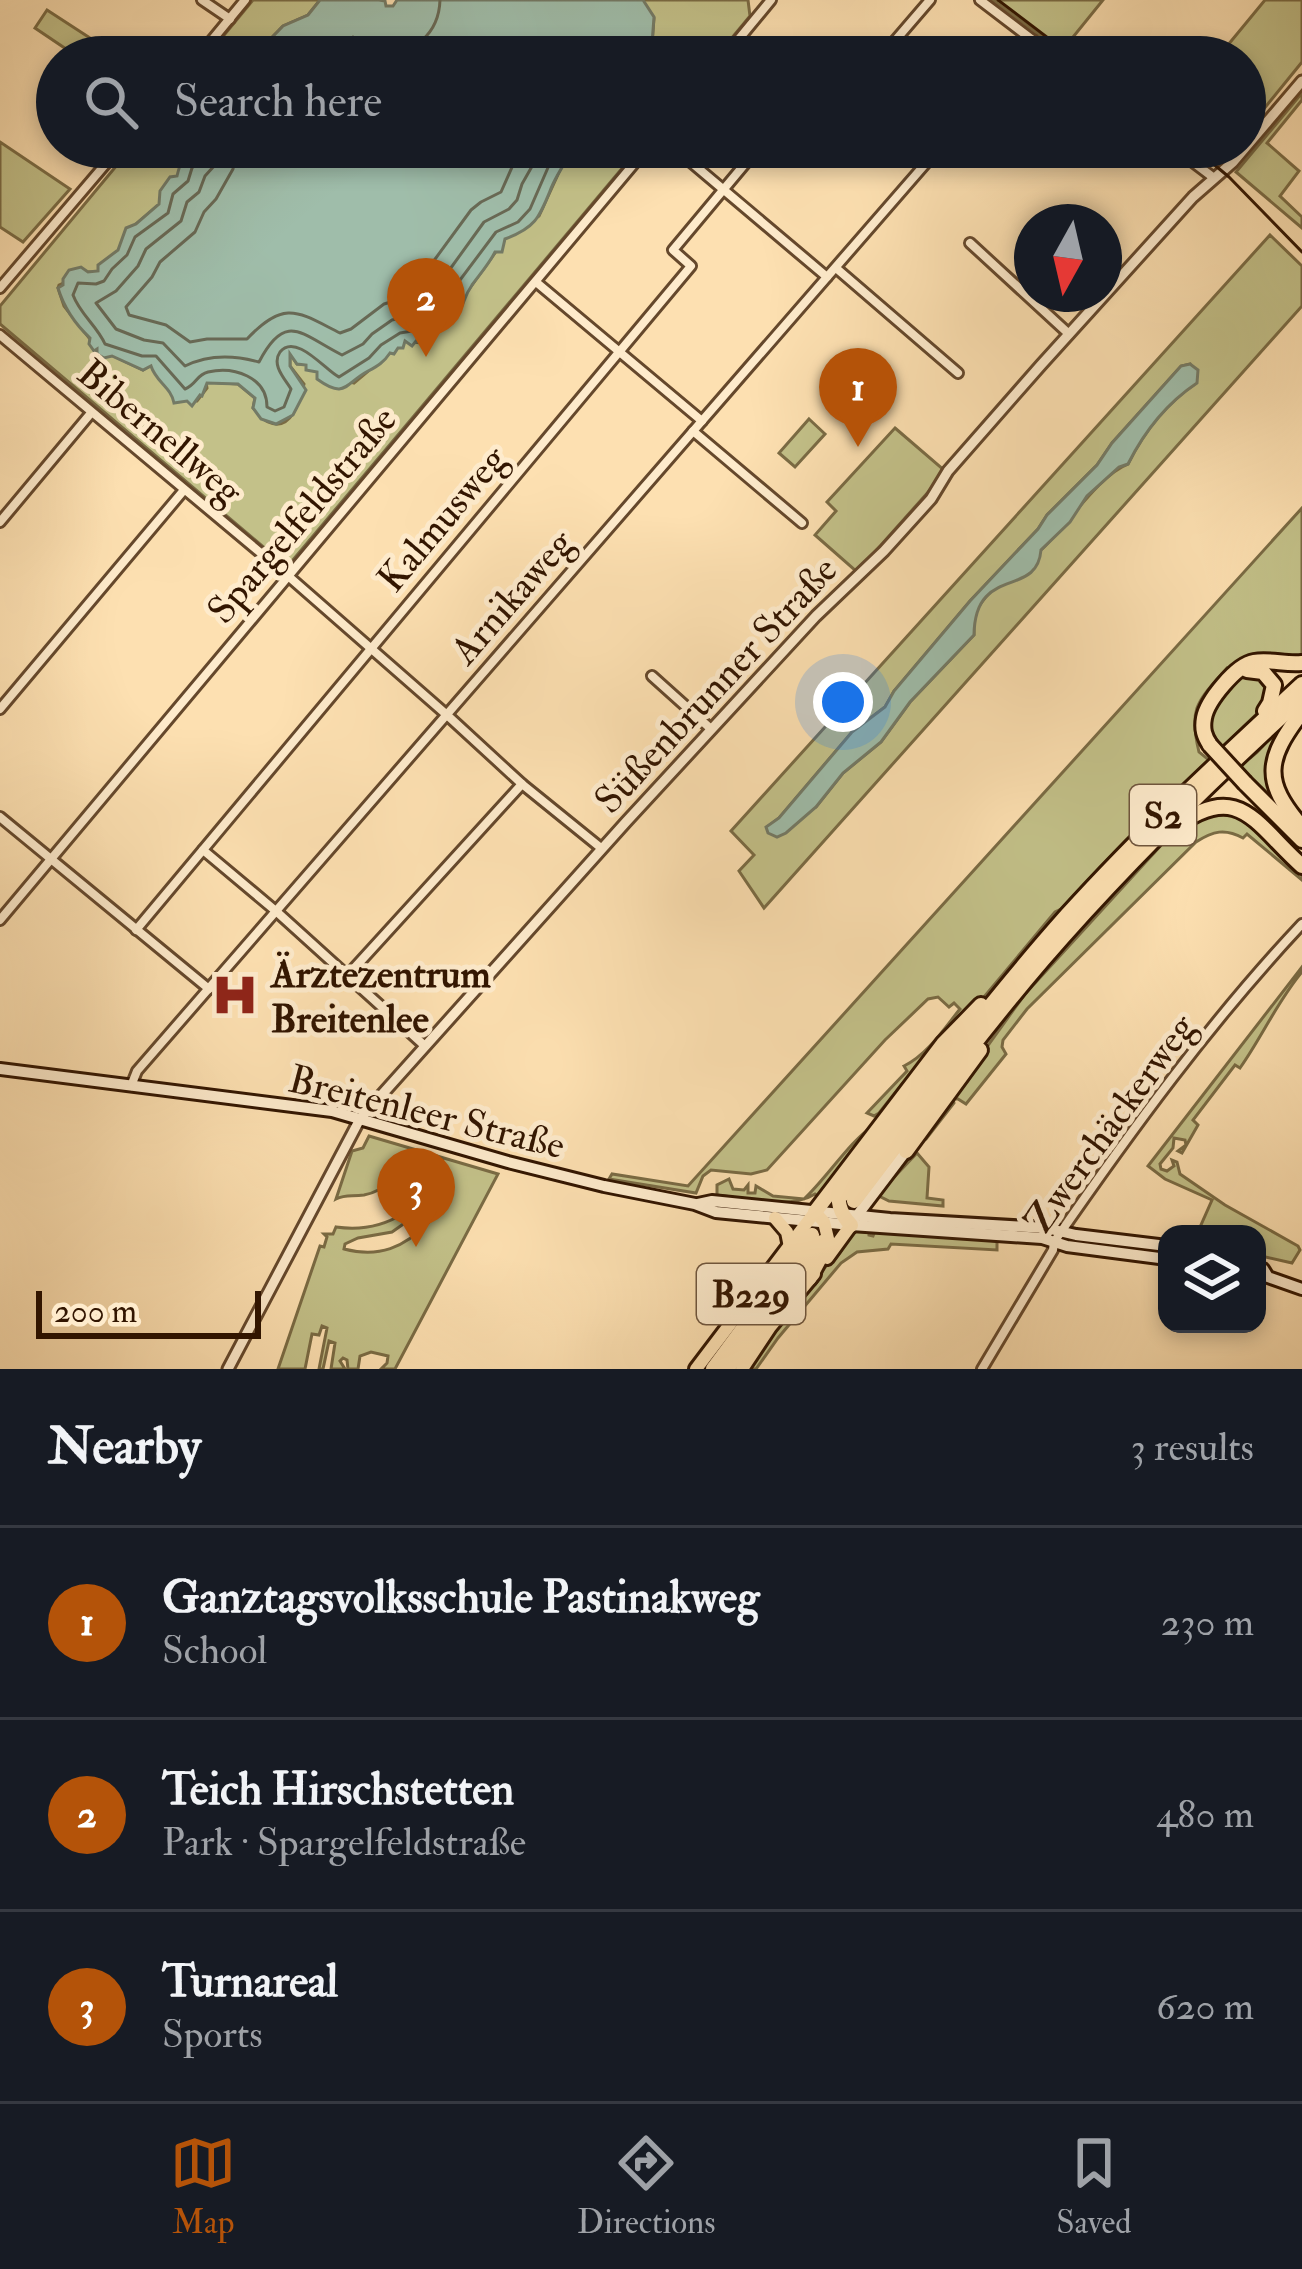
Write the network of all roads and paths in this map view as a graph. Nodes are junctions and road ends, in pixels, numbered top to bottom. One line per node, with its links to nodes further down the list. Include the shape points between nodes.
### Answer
1 (202, 0): 6 (street)
2 (245, 0): 6 (street)
3 (771, 0): 8 (street)
4 (930, 0): 9 (street)
5 (980, 0): 10 (street)
6 (230, 19): 7 (street)
7 (216, 36)
8 (741, 36)
9 (898, 36)
10 (1028, 36)
11 (1302, 81): 12 (street, Süßenbrunner Straße)
12 (1266, 123)
13 (102, 168): 26 (street)
14 (631, 168): 25 (street, Spargelfeldstraße)
15 (698, 168): 21 (street)
16 (741, 168): 21 (street, Kalmusweg)
17 (922, 168): 23 (street, Arnikaweg)
18 (1201, 168): 20 (street)
19 (1226, 168): 20 (street, Süßenbrunner Straße)
20 (1214, 178): 28 (street, Süßenbrunner Straße)
21 (723, 190): 24 (street); 29 (street, Kalmusweg, via 674,250 691,266)
22 (970, 243): 28 (street)
23 (836, 267): 24 (street, Arnikaweg); 30 (street)
24 (827, 277): 32 (street, Arnikaweg)
25 (536, 282): 29 (street); 37 (street, Spargelfeldstraße)
26 (0, 288)
27 (0, 334): 31 (street, Bibernellweg)
28 (1069, 334): 48 (street, Süßenbrunner Straße, via 884,551)
29 (618, 354): 32 (street); 38 (street, Kalmusweg)
30 (958, 373)
31 (92, 413): 34 (street, Bibernellweg); 35 (street)
32 (702, 422): 33 (street, Arnikaweg)
33 (694, 431): 36 (street); 46 (street, Arnikaweg)
34 (184, 490): 37 (street, Bibernellweg); 44 (street)
35 (0, 522)
36 (802, 523)
37 (287, 575): 38 (street, Bibernellweg); 56 (street, Spargelfeldstraße)
38 (370, 648): 46 (street, Bibernellweg); 54 (street, Kalmusweg)
39 (1302, 663): 40 (highway, via 1254,662)
40 (1236, 672): 47 (highway, via 1270,677 1274,694); 51 (highway, bridge, via 1204,716 1204,733 1245,783)
41 (652, 676): 48 (street)
42 (1302, 684): 47 (highway, S2)
43 (1302, 698): 52 (highway, S2)
44 (0, 709)
45 (1302, 712): 51 (highway, via 1276,751 1272,774)
46 (447, 715): 49 (street, Bibernellweg); 57 (street, Arnikaweg)
47 (1262, 721): 71 (highway, S2, via 1011,979)
48 (711, 729): 53 (street, Süßenbrunner Straße)
49 (522, 784): 53 (street, Bibernellweg); 61 (street)
50 (0, 817): 56 (street)
51 (1299, 829)
52 (1150, 843): 55 (highway, via 1224,805); 63 (highway, S2)
53 (602, 848): 64 (street, Süßenbrunner Straße)
54 (203, 850): 57 (street); 60 (street, Kalmusweg)
55 (1298, 859)
56 (51, 860): 58 (street, Spargelfeldstraße); 60 (street)
57 (277, 912): 61 (street); 62 (street, Arnikaweg)
58 (0, 920)
59 (1302, 924): 75 (street, Zwerchäckerweg, via 1125,1140)
60 (136, 930): 62 (street)
61 (348, 976): 64 (street)
62 (208, 989): 66 (street, Arnikaweg)
63 (1002, 1009): 68 (highway); 71 (highway, S2)
64 (425, 1046): 67 (street, Süßenbrunner Straße)
65 (0, 1070): 66 (main road, Breitenleer Straße)
66 (131, 1087): 67 (main road, Breitenleer Straße)
67 (360, 1120): 70 (main road, Breitenleer Straße); 82 (street, Süßenbrunner Straße)
68 (906, 1151): 69 (main road)
69 (874, 1192): 71 (main road); 73 (main road)
70 (695, 1204): 72 (main road, Breitenleer Straße); 74 (main road, Breitenleer Straße)
71 (848, 1205): 73 (main road, Breitenleer Straße); 74 (highway); 74 (main road, Breitenleer Straße); 75 (main road, Breitenleer Straße, via 981,1232); 79 (main road, B229)
72 (775, 1218): 74 (main road, Breitenleer Straße); 77 (main road)
73 (890, 1219): 75 (main road, Breitenleer Straße, via 1046,1228)
74 (816, 1227): 77 (main road, B229); 79 (main road, via 829,1243); 84 (highway); 85 (highway)
75 (1057, 1237): 76 (main road, Breitenleer Straße); 78 (main road, Breitenleer Straße, via 1067,1246); 87 (street, Zwerchäckerweg)
76 (1158, 1245)
77 (790, 1247): 83 (main road, B229)
78 (1158, 1258)
79 (810, 1279): 86 (main road, B229)
80 (1266, 1279): 81 (main road)
81 (1302, 1289)
82 (228, 1369)
83 (696, 1369)
84 (713, 1369)
85 (727, 1369)
86 (742, 1369)
87 (982, 1369)

